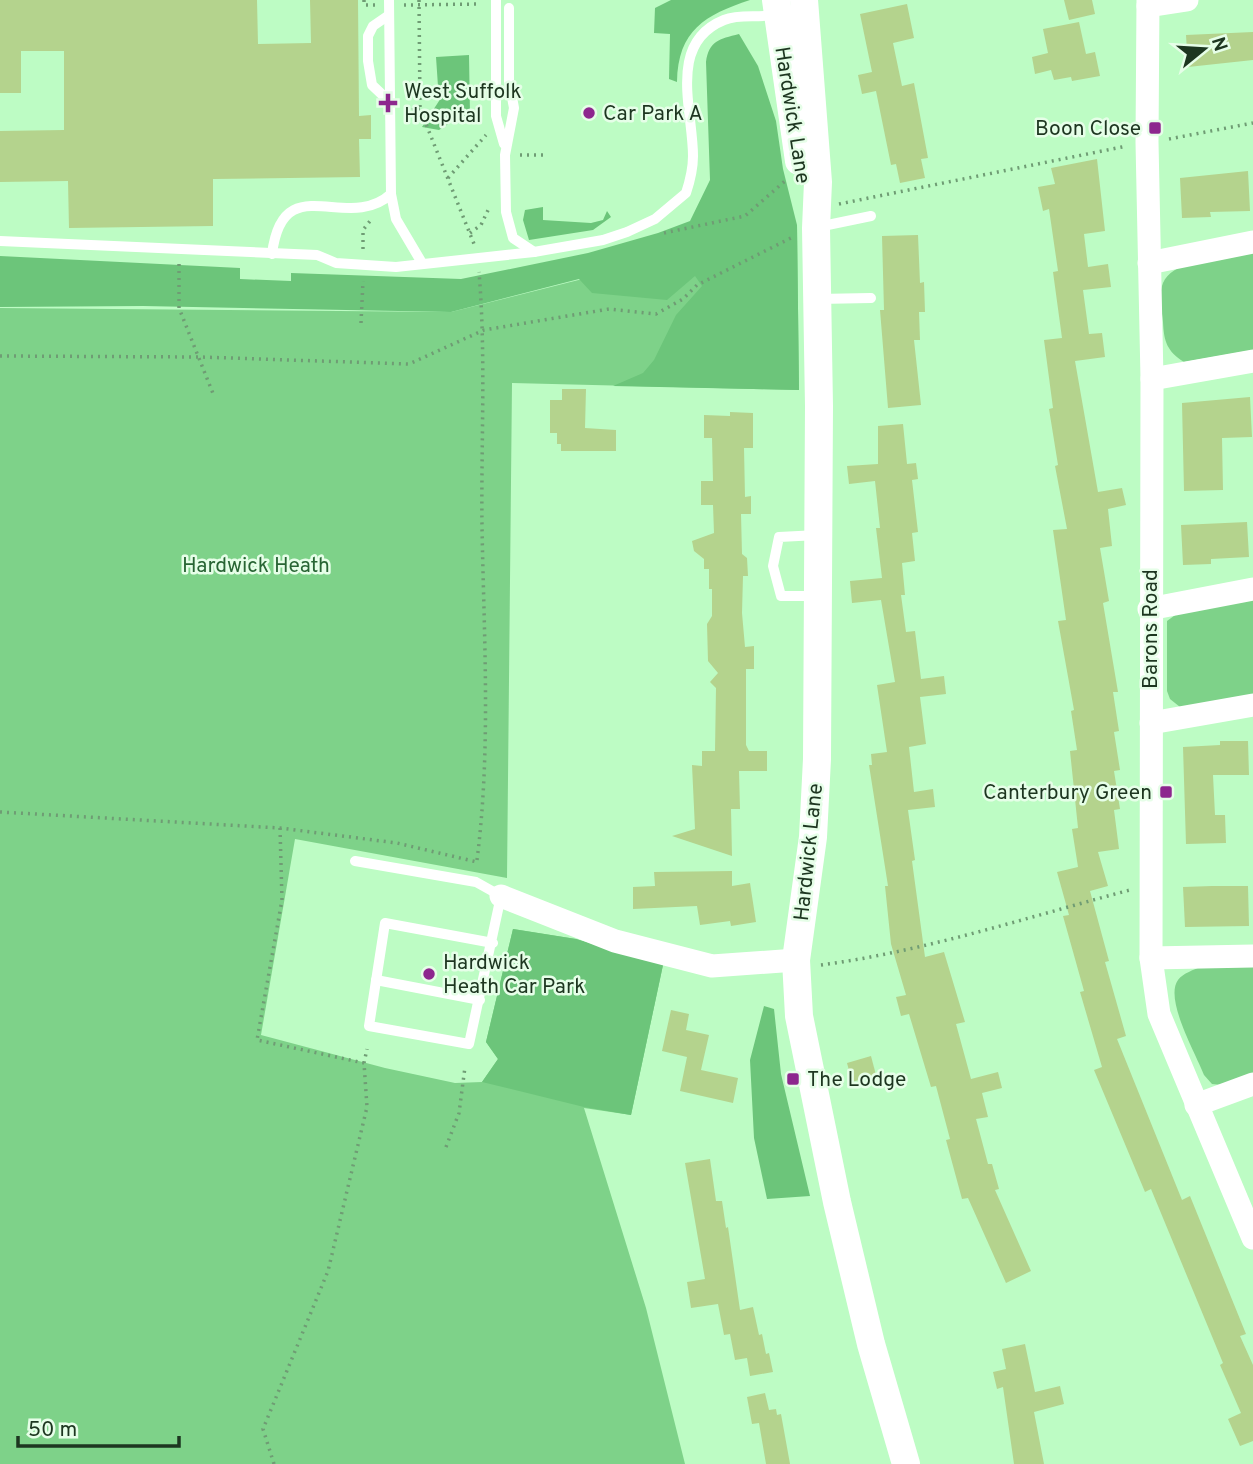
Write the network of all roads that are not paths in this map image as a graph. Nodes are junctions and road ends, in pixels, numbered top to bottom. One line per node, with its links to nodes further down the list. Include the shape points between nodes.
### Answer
1 (389, 0): 8 (lane)
2 (804, 0): 13 (street, Hardwick Lane, via 818,182)
3 (1187, 0): 5 (street)
4 (491, 2): 10 (lane, via 496,116)
5 (1148, 3): 19 (street, Barons Road)
6 (509, 8): 10 (lane, via 509,81 514,107)
7 (775, 8): 13 (street, Hardwick Lane, via 800,170); 16 (lane, via 725,20 706,30 693,46 687,65 691,174 686,193 676,205 603,240)
8 (389, 15): 9 (lane); 9 (lane, via 373,26 368,36 368,61 372,85)
9 (391, 103): 11 (lane)
10 (505, 146): 16 (lane, via 506,212 513,238)
11 (391, 194): 17 (lane, via 380,204 301,207 285,214 275,231); 18 (lane, via 396,219)
12 (871, 216): 13 (lane)
13 (814, 222): 21 (street, Hardwick Lane)
14 (0, 241): 17 (lane)
15 (1253, 242): 19 (street)
16 (534, 251): 18 (lane)
17 (272, 254): 18 (lane, via 396,267)
18 (422, 263)
19 (1149, 263): 23 (street, Barons Road)
20 (871, 298): 21 (lane)
21 (818, 299): 24 (street, Hardwick Lane)
22 (1253, 361): 23 (street)
23 (1152, 379): 27 (street, Barons Road)
24 (818, 535): 26 (street, Hardwick Lane); 26 (lane, via 779,537 774,566 780,596)
25 (1253, 589): 27 (street)
26 (818, 596): 35 (street, Hardwick Lane, via 817,759)
27 (1149, 609): 29 (street, Barons Road)
28 (1253, 705): 29 (street)
29 (1151, 723): 34 (street, Barons Road)
30 (355, 861): 31 (lane, via 476,882)
31 (501, 895): 32 (lane); 35 (street, via 615,941 712,966)
32 (493, 943): 36 (lane, via 385,923); 37 (lane)
33 (1253, 956): 34 (street)
34 (1151, 958): 39 (street, Barons Road, via 1159,1014)
35 (805, 963): 41 (street, Hardwick Lane, via 799,1016 828,1162 871,1344)
36 (376, 980): 37 (lane); 37 (lane, via 369,1026 469,1044)
37 (480, 1000)
38 (1253, 1084): 39 (street)
39 (1196, 1105): 40 (street, Barons Road)
40 (1253, 1238)
41 (906, 1464)

